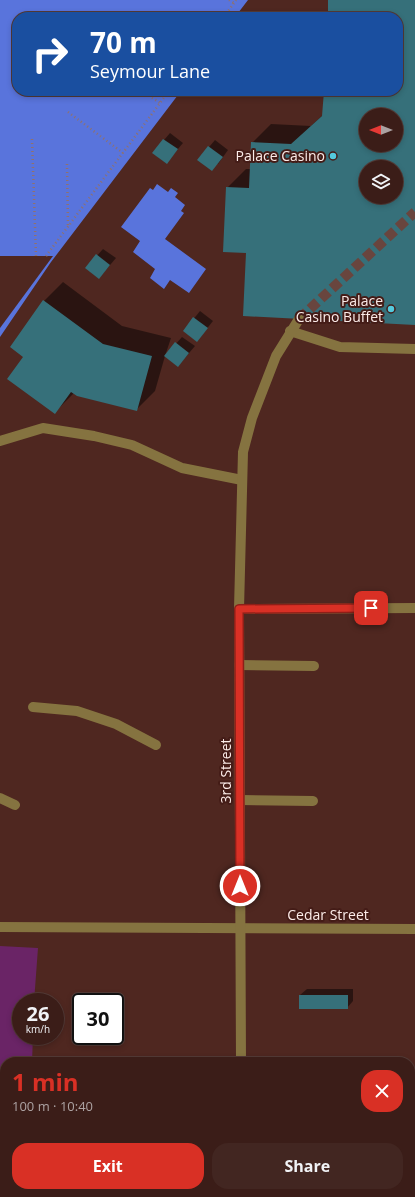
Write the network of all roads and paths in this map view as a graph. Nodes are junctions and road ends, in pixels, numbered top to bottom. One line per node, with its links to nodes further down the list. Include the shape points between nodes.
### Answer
1 (229, 0): 3 (path)
2 (236, 0): 3 (path)
3 (234, 3): 4 (path)
4 (228, 12)
5 (150, 96): 7 (path)
6 (165, 96): 7 (path)
7 (160, 103): 10 (path)
8 (68, 112): 10 (path)
9 (32, 139): 13 (path)
10 (123, 153): 12 (path)
11 (67, 164): 12 (path)
12 (68, 227): 14 (path)
13 (36, 256)
14 (46, 256)
15 (299, 319): 16 (street, 3rd Street)
16 (290, 331): 17 (street, via 340,347); 19 (street, 3rd Street, via 276,356 252,418 243,452)
17 (415, 349)
18 (0, 441): 19 (street, via 43,428 94,436 132,445 182,468)
19 (242, 480): 21 (street, 3rd Street)
20 (415, 608): 21 (street)
21 (239, 609): 22 (street, 3rd Street)
22 (239, 665): 23 (street); 27 (street, 3rd Street)
23 (314, 666)
24 (33, 707): 25 (street, via 77,711 116,724)
25 (156, 745)
26 (0, 798): 29 (street)
27 (240, 800): 28 (street); 31 (street, 3rd Street)
28 (313, 801)
29 (15, 804)
30 (0, 927): 31 (street, Cedar Street)
31 (240, 929): 32 (street, Cedar Street); 33 (street, 3rd Street)
32 (415, 929)
33 (241, 1057)

